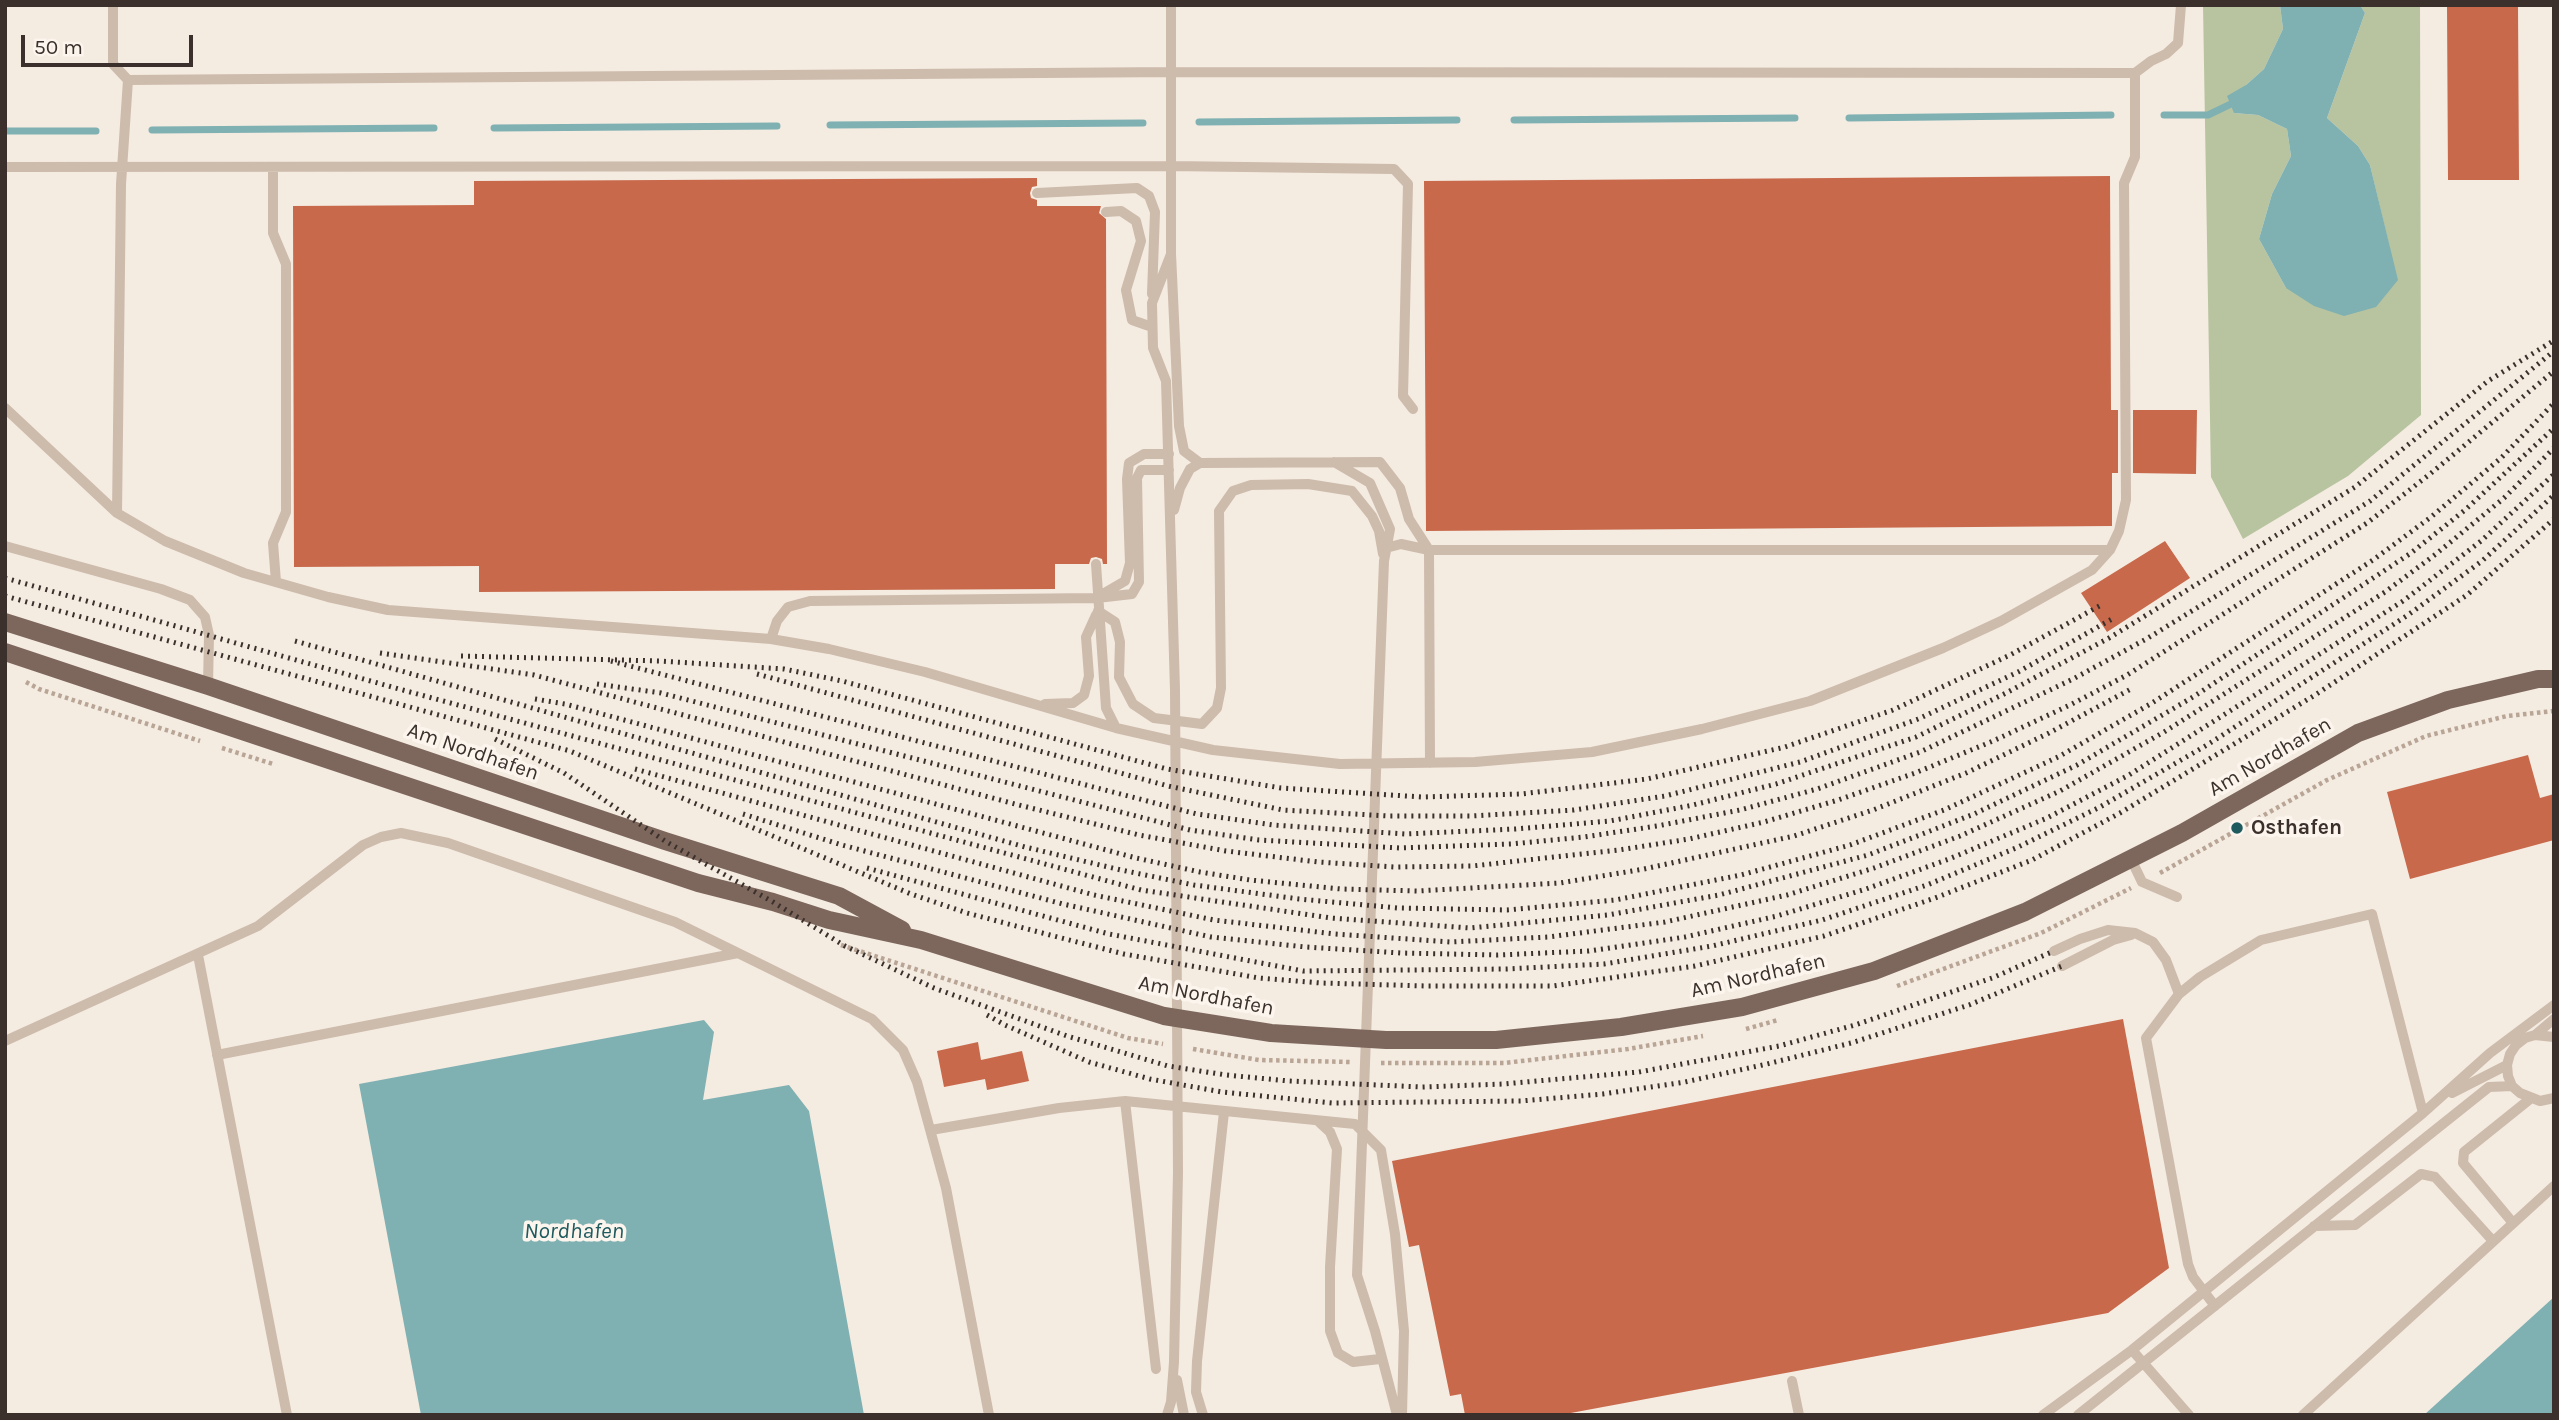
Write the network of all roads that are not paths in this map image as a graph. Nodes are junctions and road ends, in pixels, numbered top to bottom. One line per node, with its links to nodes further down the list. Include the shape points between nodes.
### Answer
1 (113, 5): 6 (lane, via 113,64)
2 (1171, 5): 4 (lane)
3 (2181, 5): 5 (lane, via 2178,43)
4 (1171, 72): 5 (lane); 6 (lane); 7 (lane)
5 (2135, 73): 27 (lane, via 2135,157 2124,183 2126,500)
6 (128, 80): 9 (lane)
7 (1171, 166): 10 (lane); 13 (lane); 17 (lane, via 1394,169 1408,184 1403,396)
8 (5, 167): 9 (lane)
9 (121, 167): 10 (lane); 22 (lane)
10 (273, 167): 30 (lane, via 273,233 286,264 286,512 273,543)
11 (1037, 193): 14 (lane, via 1137,188 1149,196 1154,212)
12 (1106, 212): 15 (lane, via 1121,211 1136,221 1140,241 1126,290 1132,320)
13 (1171, 254): 14 (lane); 20 (lane, via 1179,426 1184,451)
14 (1152, 303): 15 (lane)
15 (1152, 327): 18 (lane, via 1153,348 1166,381)
16 (5, 408): 22 (lane)
17 (1413, 409)
18 (1169, 454): 21 (lane); 31 (lane, via 1144,454 1129,463 1130,564 1125,582)
19 (1334, 462): 20 (lane); 25 (lane, via 1370,483 1390,529); 26 (lane, via 1380,462 1400,488 1409,519)
20 (1200, 463): 23 (lane, via 1190,469 1180,488)
21 (1169, 470): 23 (lane); 31 (lane, via 1141,470 1137,478 1139,582 1132,594)
22 (117, 513): 30 (lane, via 165,541)
23 (1171, 521): 74 (lane, via 1178,1172)
24 (5, 547): 37 (lane, via 190,600 205,617 209,635)
25 (1386, 548): 26 (lane, via 1401,544); 28 (lane)
26 (1429, 550): 27 (lane); 40 (lane)
27 (2110, 550): 40 (lane, via 2092,570 2001,621 1810,701 1592,752)
28 (1384, 561): 32 (lane, via 1379,531 1352,491 1308,484 1251,485 1233,491 1219,511 1221,688 1217,708 1202,724 1154,718 1133,704 1119,677 1120,642 1115,622); 73 (lane, via 1357,1275)
29 (1096, 564): 31 (lane)
30 (276, 582): 34 (lane, via 388,610)
31 (1097, 598): 32 (lane); 34 (lane, via 810,601 788,607 776,621)
32 (1098, 611): 38 (lane, via 1086,637 1089,676 1084,695 1073,703); 39 (lane, via 1106,708)
33 (5, 622): 37 (main road, Am Nordhafen)
34 (771, 639): 38 (lane, via 925,672)
35 (5, 652): 44 (main road, Am Nordhafen, via 698,883)
36 (2554, 679): 41 (main road, Am Nordhafen, via 2448,700 2358,733)
37 (208, 686): 44 (main road, Am Nordhafen, via 839,896)
38 (1037, 704): 39 (lane)
39 (1116, 728): 40 (lane, via 1213,750 1340,764)
40 (1430, 763)
41 (2131, 859): 42 (lane, via 2142,882); 44 (main road, Am Nordhafen, via 2025,912 1874,971 1742,1007 1621,1027 1496,1040 1386,1041 1271,1033 1164,1016)
42 (2177, 897)
43 (2134, 933): 45 (lane, via 2108,930); 48 (lane); 49 (lane, via 2153,942 2166,960)
44 (921, 940)
45 (2054, 951)
46 (739, 952): 47 (lane, via 663,918 448,843 401,833 363,845 258,926); 55 (lane); 65 (lane, via 872,1019 903,1050)
47 (198, 955): 54 (lane); 55 (lane)
48 (2062, 966)
49 (2179, 994): 63 (lane, via 2261,940 2372,914); 70 (lane, via 2146,1038 2188,1264)
50 (2554, 1005): 59 (lane)
51 (2554, 1019): 52 (lane)
52 (2535, 1035): 53 (lane); 56 (lane, via 2516,1045)
53 (2554, 1037)
54 (5, 1041)
55 (217, 1055): 78 (lane)
56 (2507, 1065): 57 (lane); 59 (lane)
57 (2512, 1086): 60 (lane); 68 (lane, via 2489,1087)
58 (2554, 1098): 60 (lane)
59 (2438, 1099): 63 (lane)
60 (2529, 1099): 67 (lane, via 2464,1152 2463,1163)
61 (1125, 1101): 62 (lane); 65 (lane); 76 (lane)
62 (1224, 1112): 64 (lane); 82 (lane, via 1197,1361 1196,1392)
63 (2423, 1113): 70 (lane)
64 (1318, 1121): 73 (lane, via 1330,1132 1337,1149 1330,1331 1338,1353 1353,1362); 83 (lane, via 1355,1124 1381,1150 1404,1331)
65 (932, 1130): 79 (lane)
66 (2554, 1186): 67 (lane)
67 (2513, 1223): 69 (lane)
68 (2314, 1226): 69 (lane, via 2355,1225 2421,1174 2435,1177); 71 (lane)
69 (2493, 1241): 88 (lane)
70 (2203, 1291): 71 (lane); 72 (lane)
71 (2215, 1306): 75 (lane)
72 (2132, 1350): 75 (lane); 85 (lane)
73 (1380, 1359): 83 (lane)
74 (1174, 1362): 80 (lane); 81 (lane)
75 (2144, 1364): 86 (lane); 87 (lane)
76 (1156, 1369)
77 (1792, 1381): 84 (lane)
78 (287, 1415)
79 (989, 1415)
80 (1167, 1415)
81 (1184, 1415)
82 (1203, 1415)
83 (1399, 1415)
84 (1799, 1415)
85 (2043, 1415)
86 (2078, 1415)
87 (2189, 1415)
88 (2303, 1415)

